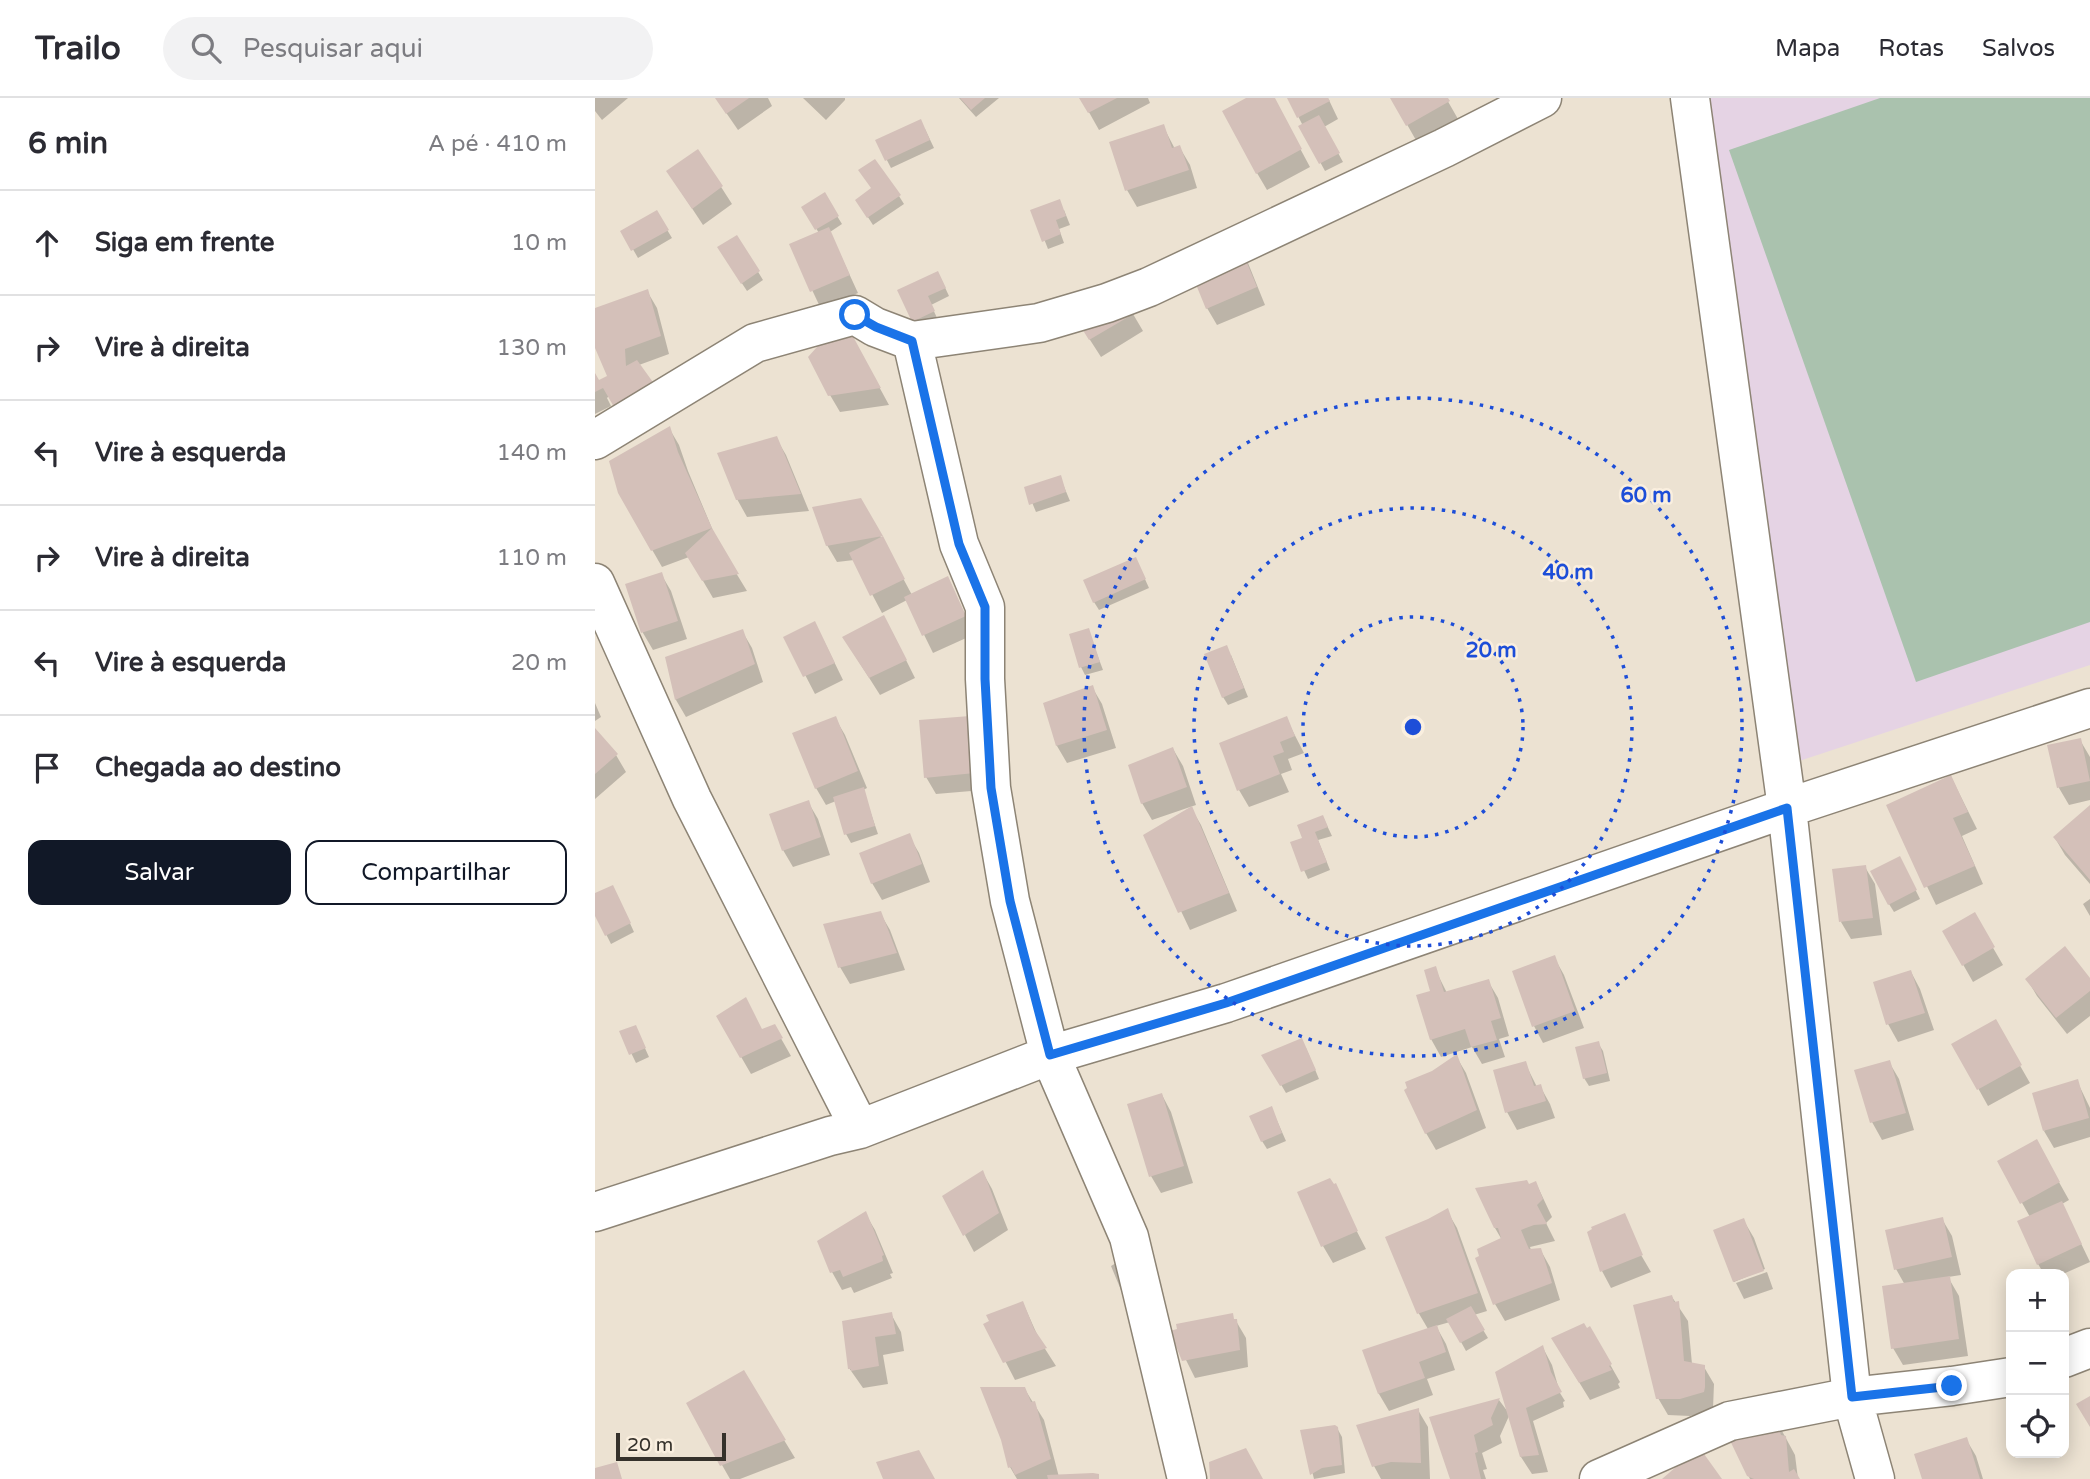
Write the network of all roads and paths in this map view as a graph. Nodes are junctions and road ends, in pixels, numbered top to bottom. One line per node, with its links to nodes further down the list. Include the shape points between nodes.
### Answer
1 (1542, 98): 3 (street, via 1149,287 1039,323)
2 (1690, 98): 7 (street)
3 (912, 341): 4 (street, via 855,315 755,343); 8 (street, via 959,544 985,607 991,788 1010,901)
4 (595, 440)
5 (595, 583): 9 (street, via 692,799)
6 (2090, 708): 7 (street)
7 (1787, 808): 8 (street, via 1226,1003); 14 (street)
8 (1050, 1055): 9 (street); 15 (street, via 1129,1237)
9 (860, 1129): 10 (street)
10 (600, 1200)
11 (2090, 1348): 12 (street)
12 (2069, 1356)
13 (2006, 1378): 14 (street)
14 (1852, 1397): 16 (street, via 1730,1421); 17 (street)
15 (1187, 1479)
16 (1599, 1479)
17 (1875, 1479)

